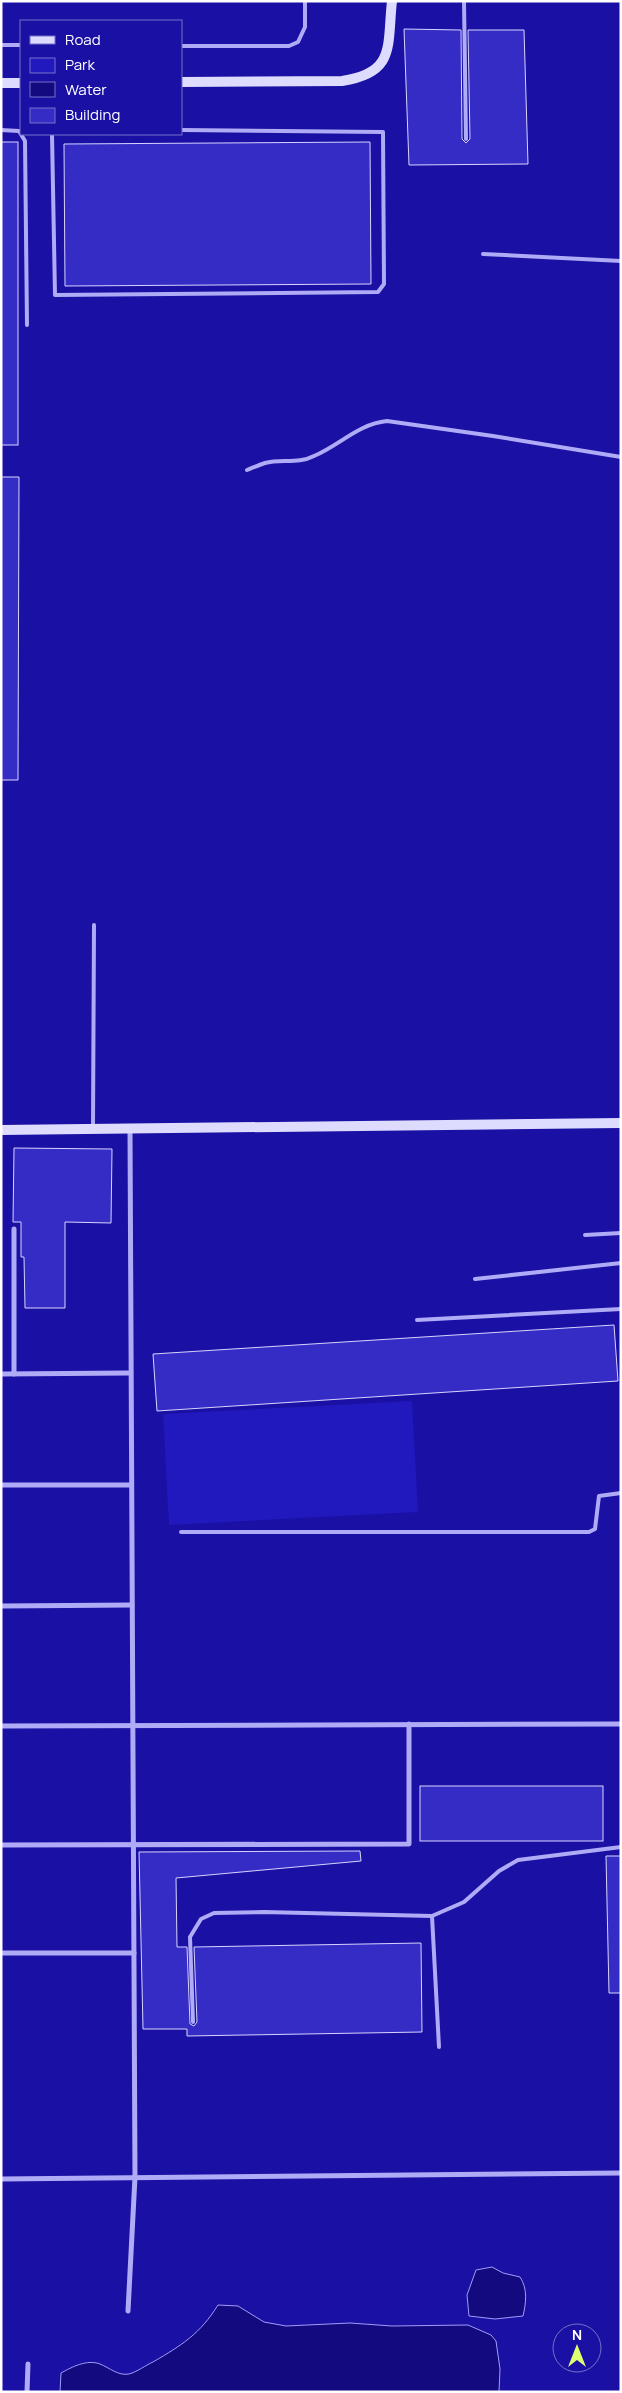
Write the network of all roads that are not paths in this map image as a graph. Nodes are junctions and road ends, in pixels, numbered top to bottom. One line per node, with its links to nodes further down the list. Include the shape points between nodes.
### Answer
1 (306, 1): 6 (lane, via 305,27 298,42 289,46)
2 (392, 1): 7 (street, via 386,52 381,65 362,76 342,81)
3 (464, 1): 15 (lane)
4 (1, 45): 5 (lane)
5 (20, 45)
6 (182, 46)
7 (182, 82)
8 (1, 83): 9 (street)
9 (20, 83)
10 (1, 130): 12 (lane)
11 (182, 130): 14 (lane, via 383,132 384,284 381,289 378,292 57,296 54,292)
12 (20, 133)
13 (21, 135): 18 (lane, via 25,141)
14 (52, 135)
15 (466, 139)
16 (483, 254): 17 (lane)
17 (621, 261)
18 (27, 325)
19 (621, 457): 20 (lane, via 387,421 360,428 314,457 266,463)
20 (246, 470)
21 (94, 925): 24 (lane)
22 (621, 1123): 23 (street)
23 (130, 1128): 24 (street); 33 (street)
24 (93, 1129): 25 (street)
25 (1, 1130)
26 (14, 1229): 35 (street)
27 (621, 1234): 28 (lane)
28 (585, 1235)
29 (621, 1264): 30 (lane)
30 (475, 1279)
31 (621, 1310): 32 (lane)
32 (417, 1320)
33 (130, 1373): 35 (street); 37 (street)
34 (1, 1374): 35 (street)
35 (14, 1374)
36 (1, 1485): 37 (street)
37 (131, 1485): 40 (street)
38 (621, 1493): 39 (lane, via 599,1496 595,1529 589,1532)
39 (181, 1532)
40 (132, 1605): 41 (street); 44 (street)
41 (1, 1606)
42 (409, 1724): 43 (street); 44 (street); 46 (street, via 409,1844)
43 (621, 1724)
44 (132, 1725): 45 (street); 46 (street)
45 (1, 1726)
46 (133, 1844): 47 (street); 51 (street)
47 (1, 1845)
48 (621, 1847): 49 (lane, via 518,1860 464,1902)
49 (432, 1916): 52 (lane, via 214,1913 201,1919 190,1937); 53 (lane)
50 (1, 1953): 51 (street)
51 (134, 1953): 55 (street)
52 (193, 2022)
53 (439, 2047)
54 (621, 2172): 55 (street)
55 (135, 2177): 56 (street); 57 (street)
56 (1, 2179)
57 (128, 2311)
58 (28, 2364): 59 (street)
59 (27, 2392)

